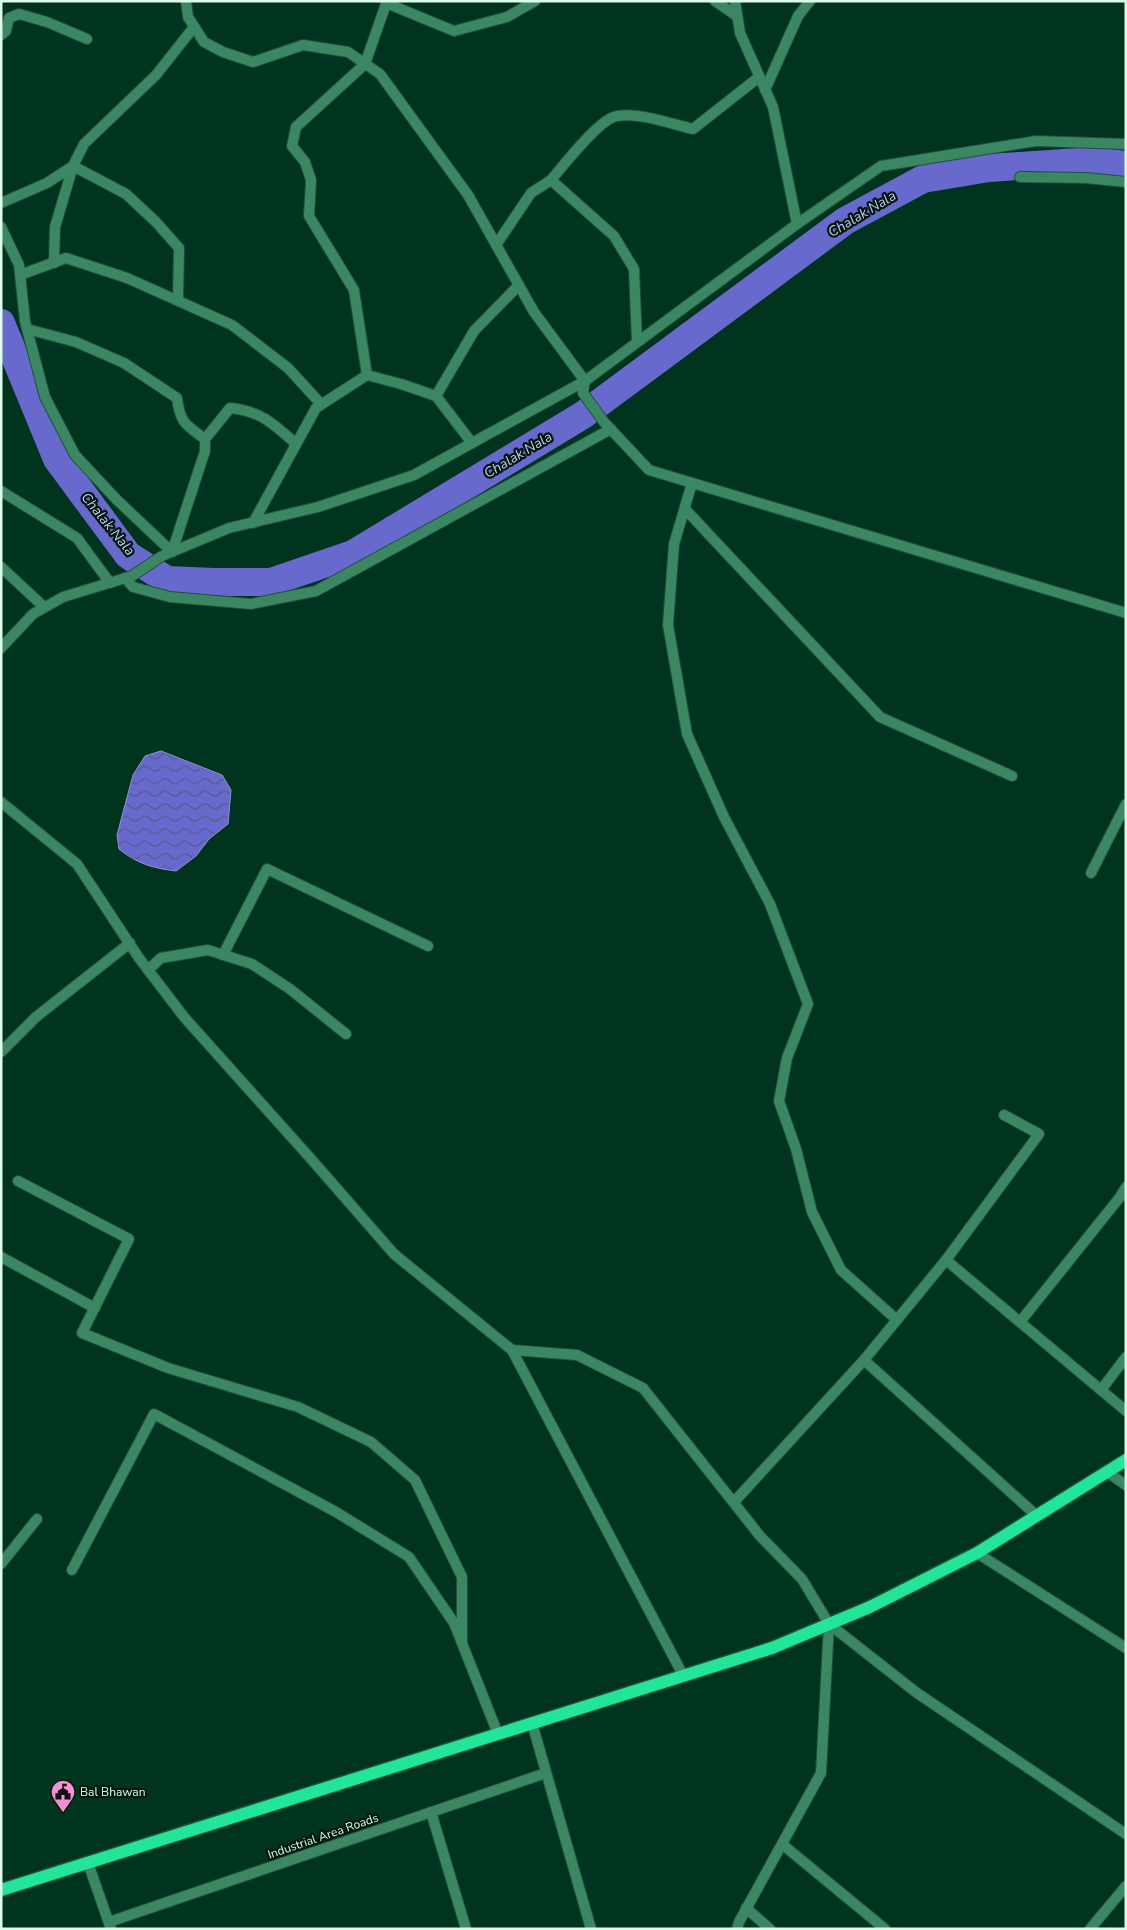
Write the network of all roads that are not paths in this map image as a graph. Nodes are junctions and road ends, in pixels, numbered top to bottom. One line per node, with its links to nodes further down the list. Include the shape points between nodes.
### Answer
1 (186, 1): 8 (street, via 188,17)
2 (536, 1): 6 (street, via 507,17 454,31)
3 (716, 1): 7 (street)
4 (735, 1): 7 (street)
5 (810, 1): 13 (street, via 798,16)
6 (386, 2): 11 (street)
7 (737, 16): 12 (street, via 740,33)
8 (194, 27): 11 (street, via 204,42 253,62 303,45 348,52); 15 (street, via 156,75 84,144)
9 (1, 35): 10 (street, via 6,32 9,18 19,14)
10 (87, 39)
11 (366, 64): 22 (street, via 380,74 468,195); 29 (street, via 296,127 292,146 305,162 311,180 309,216 354,290)
12 (759, 77): 13 (street); 17 (street, via 693,129 635,116 615,116 595,130)
13 (765, 90): 20 (street, via 773,107)
14 (1126, 144): 20 (street, via 1036,141 881,166)
15 (74, 166): 19 (street, via 47,183); 23 (street, via 55,227); 26 (street, via 126,194 179,248)
16 (1020, 177): 18 (street)
17 (551, 180): 22 (street, via 531,193); 28 (street, via 614,236 634,269)
18 (1126, 182)
19 (1, 203)
20 (797, 224): 28 (street)
21 (1, 227): 24 (street, via 19,264)
22 (496, 245): 25 (street)
23 (54, 263): 24 (street); 26 (street, via 66,258 127,278)
24 (20, 275): 27 (street)
25 (519, 285): 30 (street, via 534,312); 31 (street, via 474,331)
26 (178, 300): 32 (street, via 232,325 288,368)
27 (27, 329): 34 (street, via 76,342 124,363 176,398 184,424); 41 (street, via 45,397 75,455)
28 (637, 342): 30 (street)
29 (367, 375): 31 (street); 32 (street)
30 (585, 381): 33 (street, via 583,394); 35 (street)
31 (436, 396): 35 (street)
32 (321, 404): 36 (street)
33 (607, 425): 37 (street, via 649,470); 43 (street, via 316,591 251,604 170,597 132,587)
34 (205, 439): 36 (street, via 230,408 246,410 269,420); 41 (street, via 205,451)
35 (472, 443): 40 (street, via 414,475 318,507)
36 (296, 444): 40 (street)
37 (692, 483): 39 (street); 46 (street)
38 (1, 491): 44 (street, via 77,538)
39 (684, 509): 48 (street, via 880,717); 64 (street, via 674,544 668,625 687,734 724,817 770,904 808,1004 787,1058 779,1101 812,1212 841,1270)
40 (253, 523): 41 (street, via 229,528)
41 (167, 554): 43 (street)
42 (1, 567): 45 (street)
43 (129, 577): 44 (street)
44 (110, 583): 45 (street, via 63,597)
45 (44, 607): 47 (street, via 33,614)
46 (1126, 613)
47 (1, 648)
48 (1012, 776)
49 (1, 802): 52 (street, via 77,864)
50 (1126, 804): 51 (street)
51 (1091, 873)
52 (130, 943): 55 (street); 57 (street, via 36,1017)
53 (428, 946): 54 (street, via 267,869)
54 (224, 955): 55 (street, via 208,950 161,958); 56 (street, via 252,964 290,989)
55 (148, 970): 66 (street, via 184,1017 394,1254)
56 (346, 1034)
57 (1, 1052)
58 (1004, 1115): 62 (street, via 1039,1134)
59 (18, 1181): 63 (street, via 129,1239)
60 (1126, 1187): 65 (street)
61 (1, 1257): 63 (street)
62 (946, 1260): 64 (street); 65 (street)
63 (94, 1308): 81 (street, via 82,1333 168,1368 298,1407 371,1442 415,1480 462,1577)
64 (897, 1320): 68 (street)
65 (1020, 1322): 69 (street)
66 (512, 1350): 74 (street, via 577,1355 643,1388); 83 (street)
67 (1126, 1357): 69 (street)
68 (864, 1360): 74 (street); 75 (street)
69 (1101, 1390): 70 (street)
70 (1126, 1411)
71 (1126, 1460): 72 (main road)
72 (1107, 1472): 73 (street); 75 (main road)
73 (1126, 1485)
74 (734, 1502): 80 (street, via 760,1536 802,1579)
75 (1036, 1516): 77 (main road)
76 (37, 1520): 78 (street)
77 (977, 1554): 80 (main road); 82 (street)
78 (1, 1564)
79 (72, 1570): 81 (street, via 154,1414 336,1512 409,1557 454,1622)
80 (830, 1624): 83 (main road, via 772,1648); 88 (street, via 917,1693); 89 (street, via 820,1773)
81 (462, 1643): 85 (street)
82 (1126, 1648)
83 (683, 1675): 84 (main road)
84 (532, 1723): 85 (main road); 86 (street)
85 (498, 1734): 90 (main road)
86 (546, 1773): 87 (street, Industrial Area Roads); 96 (street)
87 (431, 1812): 94 (street, Industrial Area Roads); 95 (street)
88 (1126, 1834)
89 (782, 1844): 93 (street); 99 (street)
90 (88, 1863): 92 (main road); 94 (street, Industrial Area Roads)
91 (1126, 1886): 100 (street)
92 (1, 1890)
93 (746, 1908): 97 (street); 98 (street)
94 (110, 1925)
95 (466, 1929)
96 (591, 1929)
97 (737, 1929)
98 (770, 1929)
99 (885, 1929)
100 (1090, 1929)

